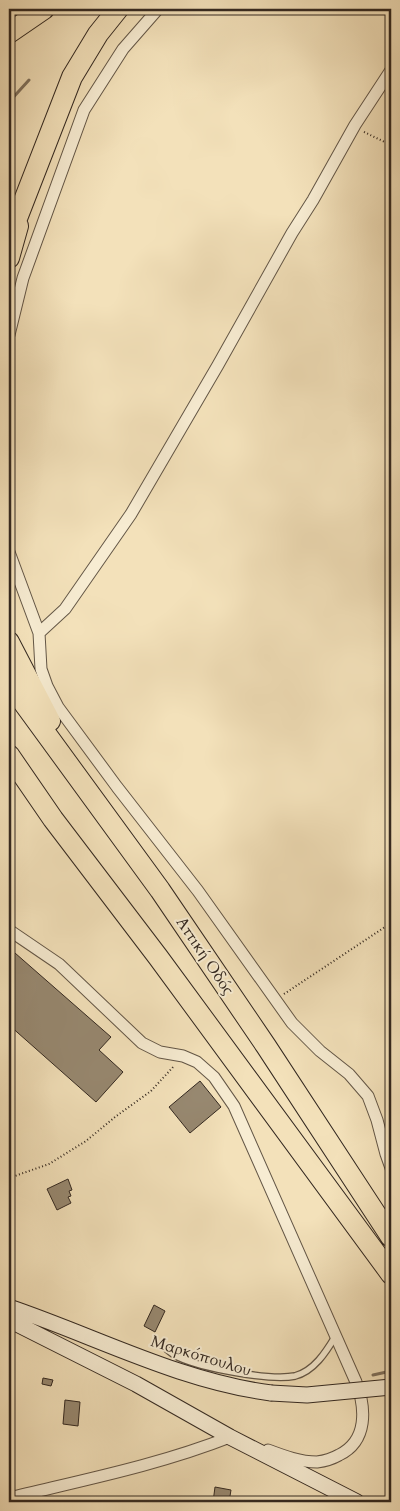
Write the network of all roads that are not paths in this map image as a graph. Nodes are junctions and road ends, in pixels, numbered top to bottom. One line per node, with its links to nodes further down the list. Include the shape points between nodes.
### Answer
1 (44, 9): 4 (highway)
2 (118, 9): 6 (highway, via 98,34 72,77)
3 (158, 9): 9 (street, via 123,49 84,110 23,278)
4 (9, 33)
5 (391, 70): 11 (street, via 355,125 131,514 66,609)
6 (27, 193): 7 (highway); 8 (highway)
7 (9, 239)
8 (9, 258)
9 (9, 335)
10 (9, 552): 11 (street)
11 (39, 633): 17 (street, via 41,669 58,707 198,891 292,1023 349,1074 368,1096)
12 (9, 642): 15 (highway)
13 (9, 683): 15 (highway, Αττική Οδός)
14 (9, 755): 19 (highway, via 53,819)
15 (64, 757): 18 (highway, Αττική Οδός, via 160,890)
16 (9, 930): 22 (street, via 59,964 142,1042 160,1052 197,1062 214,1076 234,1106)
17 (391, 1168)
18 (391, 1237)
19 (391, 1274)
20 (9, 1307): 24 (main road, Μαρκόπουλου, bridge, via 221,1383 271,1393 306,1395)
21 (9, 1320): 25 (main road, via 136,1384)
22 (336, 1336): 23 (lane, via 314,1365 295,1376 223,1371 178,1357); 25 (street, via 361,1395 363,1408 361,1432 350,1448 327,1460 307,1461)
23 (163, 1346)
24 (391, 1387)
25 (230, 1437): 26 (street, via 151,1464); 27 (main road)
26 (9, 1498)
27 (357, 1502)

